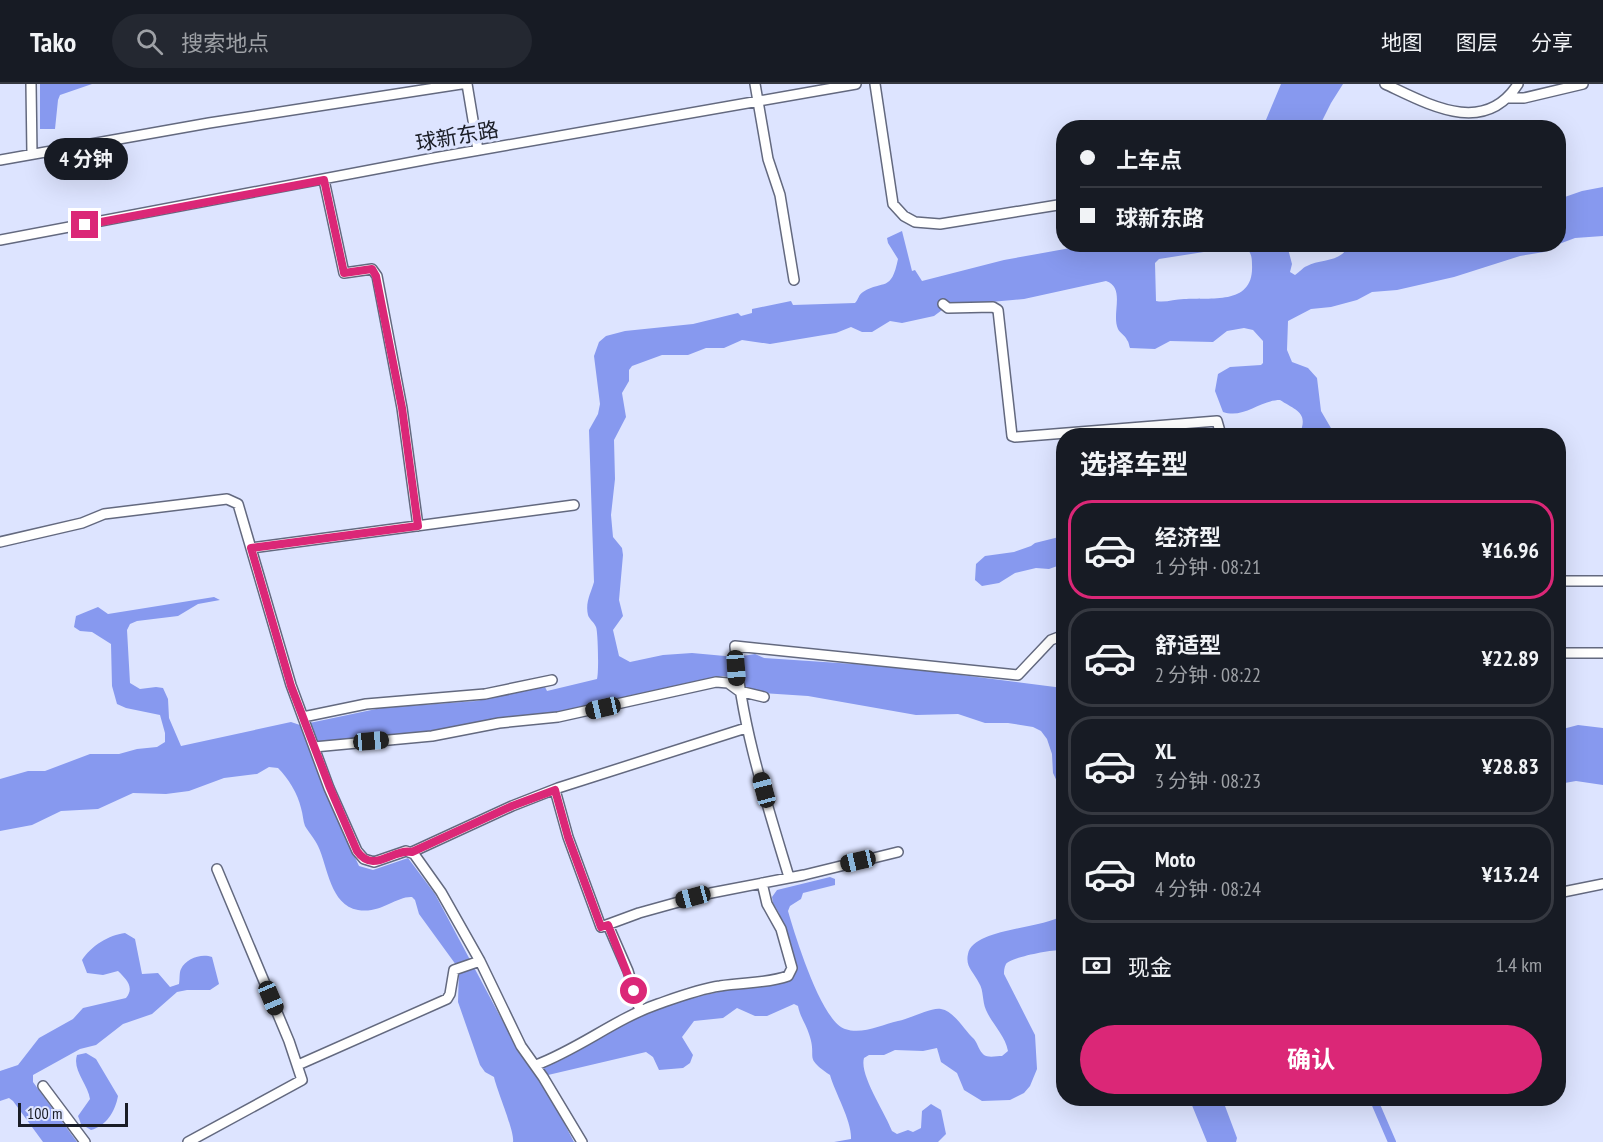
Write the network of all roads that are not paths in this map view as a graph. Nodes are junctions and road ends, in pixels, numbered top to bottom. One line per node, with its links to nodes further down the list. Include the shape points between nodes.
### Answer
1 (31, 84): 13 (street)
2 (460, 84): 13 (street)
3 (467, 84): 12 (street)
4 (755, 84): 11 (street)
5 (856, 84): 11 (street, 球新东路)
6 (875, 84): 16 (street, via 893,204 909,219 940,224)
7 (1385, 84): 10 (street, via 1436,108 1452,111 1485,110)
8 (1518, 84): 10 (street)
9 (1583, 84): 10 (street)
10 (1508, 98)
11 (757, 101): 12 (street, 球新东路); 18 (street, via 768,159 780,195)
12 (478, 150): 15 (street, 球新东路)
13 (32, 154): 14 (street)
14 (0, 160)
15 (324, 180): 17 (street, 球新东路); 24 (street, via 344,273 372,269 376,276 402,408)
16 (1056, 205)
17 (0, 240)
18 (794, 280)
19 (943, 304): 22 (street, via 948,308 993,306 998,310 1012,436)
20 (1128, 428): 21 (street, via 1217,421)
21 (1219, 428)
22 (1056, 434)
23 (574, 505): 24 (street)
24 (418, 526): 26 (street)
25 (0, 543): 26 (street, via 104,514 227,499 240,507)
26 (251, 548): 35 (street, via 278,647)
27 (1566, 581): 28 (street)
28 (1603, 581)
29 (1056, 638): 33 (street, via 1018,675 735,646)
30 (1566, 653): 31 (street)
31 (1603, 653)
32 (552, 680): 35 (street, via 485,694 366,704)
33 (738, 687): 34 (street); 36 (street); 37 (street, via 716,682 558,717 432,736)
34 (764, 698)
35 (303, 718): 37 (street)
36 (747, 728): 38 (street); 42 (street)
37 (314, 745): 39 (street, via 361,856 374,862)
38 (555, 790): 39 (street); 46 (street, via 601,927)
39 (412, 852): 47 (street, via 441,892)
40 (898, 852): 42 (street)
41 (217, 869): 49 (street)
42 (789, 877): 43 (street)
43 (762, 883): 46 (street, via 676,902); 48 (street, via 769,908 781,929 792,968 789,974 710,988)
44 (1603, 884): 45 (street)
45 (1566, 891)
46 (608, 925): 48 (street)
47 (478, 962): 49 (street, via 454,970 447,999); 50 (street, via 521,1046)
48 (640, 1011): 50 (street)
49 (298, 1065): 53 (street, via 300,1083)
50 (536, 1065): 54 (street)
51 (43, 1086): 52 (street)
52 (86, 1142)
53 (188, 1142)
54 (582, 1142)

